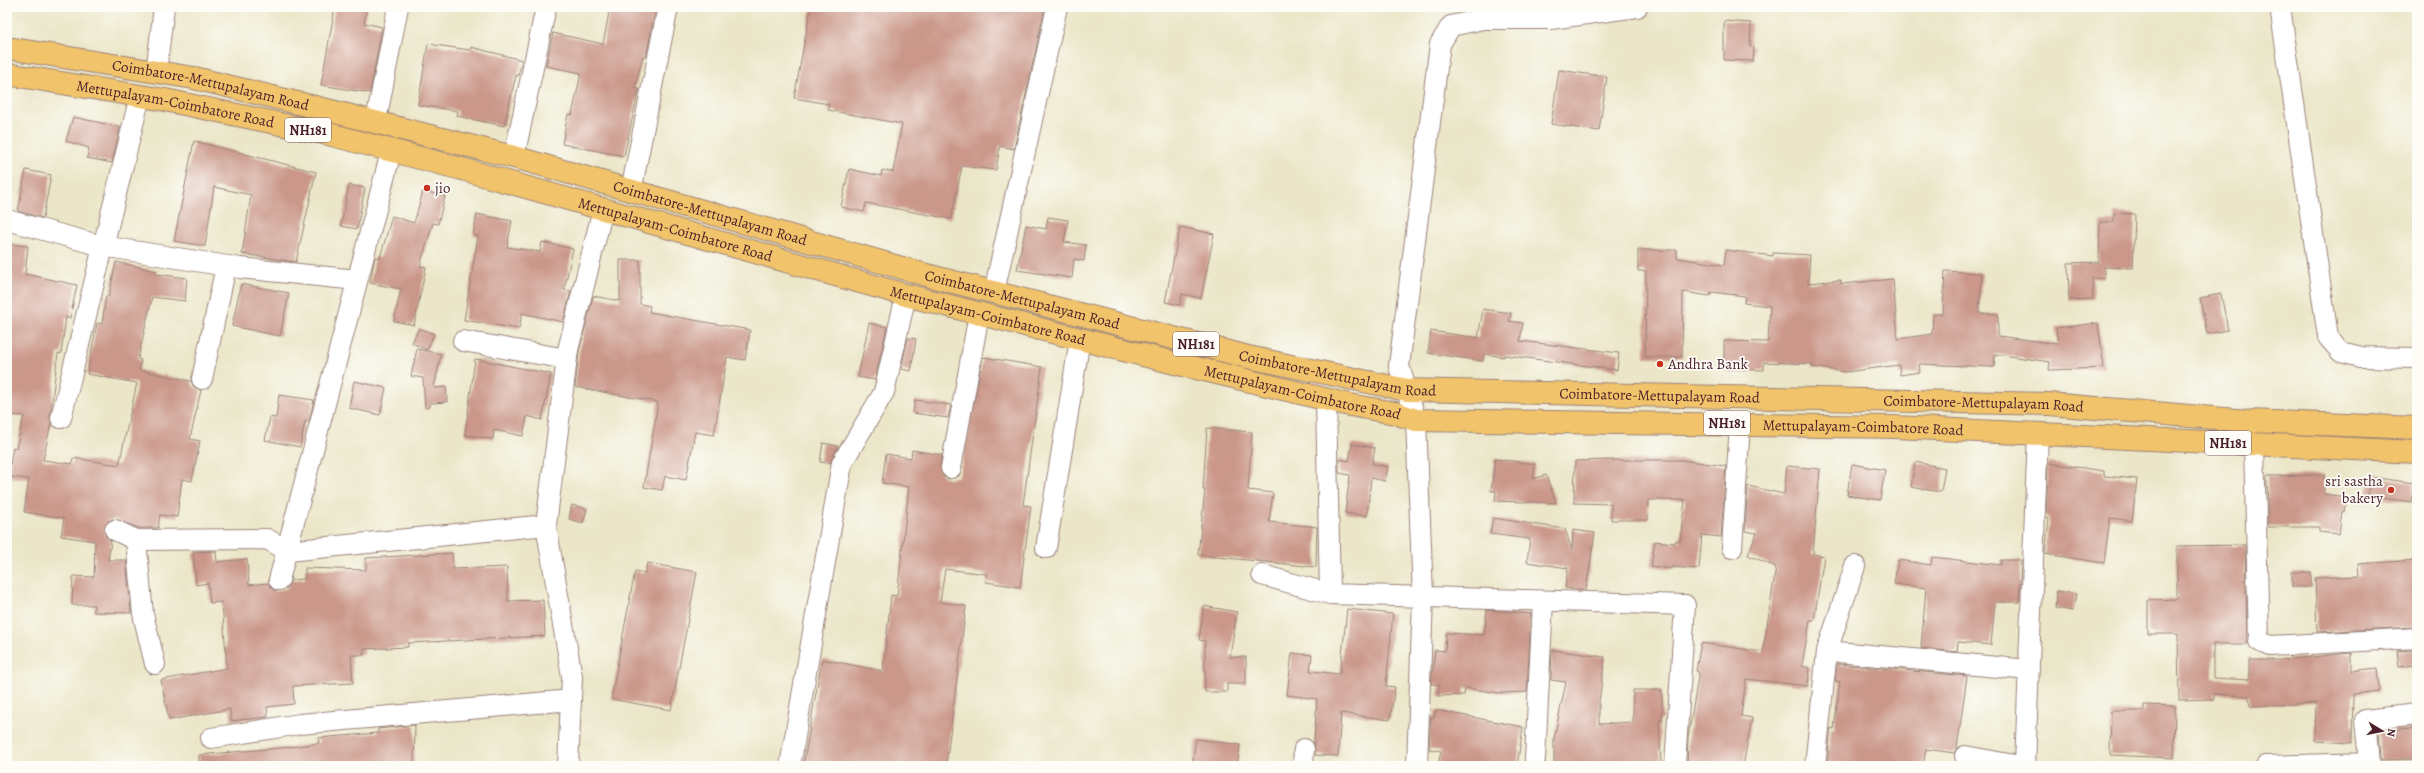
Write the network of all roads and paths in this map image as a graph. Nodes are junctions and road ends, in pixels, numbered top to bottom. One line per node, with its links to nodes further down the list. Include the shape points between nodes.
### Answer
1 (164, 7): 11 (street)
2 (398, 7): 15 (street)
3 (546, 7): 18 (street)
4 (668, 7): 19 (street)
5 (1057, 7): 25 (street)
6 (1637, 7): 9 (street)
7 (2280, 7): 30 (street, via 2328,337 2342,352 2361,357)
8 (1484, 13): 9 (street); 33 (street, via 1451,26 1440,44 1398,366)
9 (1551, 13)
10 (7, 48): 11 (highway, Coimbatore-Mettupalayam Road / NH181)
11 (156, 72): 14 (highway, Coimbatore-Mettupalayam Road / NH181, via 194,78)
12 (7, 74): 13 (highway, Mettupalayam-Coimbatore Road / NH181)
13 (140, 96): 16 (highway, Mettupalayam-Coimbatore Road / NH181); 22 (street)
14 (331, 110): 15 (highway, Coimbatore-Mettupalayam Road / NH181); 16 (highway)
15 (379, 122): 17 (highway); 18 (highway, Coimbatore-Mettupalayam Road / NH181)
16 (328, 134): 17 (highway, Mettupalayam-Coimbatore Road / NH181)
17 (384, 150): 20 (highway, Mettupalayam-Coimbatore Road / NH181); 24 (street)
18 (514, 157): 19 (highway, Coimbatore-Mettupalayam Road / NH181)
19 (631, 190): 25 (highway, Coimbatore-Mettupalayam Road / NH181)
20 (603, 209): 26 (highway, Mettupalayam-Coimbatore Road / NH181); 31 (street)
21 (7, 220): 22 (street)
22 (102, 246): 23 (street); 35 (street)
23 (226, 266): 24 (street); 32 (street)
24 (357, 280): 48 (street)
25 (994, 292): 33 (highway, Coimbatore-Mettupalayam Road / NH181, via 1248,357)
26 (906, 296): 27 (highway, Mettupalayam-Coimbatore Road / NH181); 65 (street, via 884,392 842,462)
27 (979, 314): 28 (highway, Mettupalayam-Coimbatore Road / NH181); 42 (street)
28 (1080, 339): 34 (highway, Mettupalayam-Coimbatore Road / NH181); 46 (street)
29 (463, 341): 31 (street)
30 (2417, 358)
31 (567, 359): 43 (street)
32 (202, 379)
33 (1407, 390): 36 (street); 38 (highway, Coimbatore-Mettupalayam Road / NH181, via 2048,404 2248,421)
34 (1326, 399): 36 (highway, Mettupalayam-Coimbatore Road / NH181, via 1395,413); 52 (street)
35 (62, 418)
36 (1416, 420): 37 (highway, Mettupalayam-Coimbatore Road / NH181); 53 (street)
37 (1740, 424): 39 (highway, Mettupalayam-Coimbatore Road / NH181); 47 (street)
38 (2417, 428)
39 (2038, 433): 40 (highway, Mettupalayam-Coimbatore Road / NH181); 58 (street)
40 (2254, 445): 41 (highway, Mettupalayam-Coimbatore Road / NH181); 55 (street, via 2259,641 2271,646)
41 (2417, 452)
42 (951, 468)
43 (546, 525): 48 (street); 59 (street, via 572,677)
44 (115, 530): 45 (street)
45 (136, 540): 48 (street, via 267,539); 57 (street, via 143,614)
46 (1046, 548)
47 (1732, 548)
48 (288, 551): 51 (street)
49 (1855, 566): 56 (street)
50 (1262, 575): 52 (street)
51 (279, 580)
52 (1330, 594): 53 (street)
53 (1423, 598): 54 (street); 66 (street)
54 (1543, 601): 63 (street); 67 (street, via 1685,605)
55 (2417, 638)
56 (1828, 651): 58 (street); 68 (street)
57 (155, 664)
58 (2029, 670): 70 (street)
59 (571, 700): 61 (street, via 338,720); 64 (street)
60 (2417, 714): 72 (street, via 2365,720 2369,762)
61 (211, 738)
62 (1965, 756): 69 (street)
63 (1535, 759)
64 (568, 766)
65 (790, 766)
66 (1417, 766)
67 (1675, 766)
68 (1815, 766)
69 (2020, 766)
70 (2025, 766)
71 (2266, 766): 72 (street)
72 (2295, 766)

